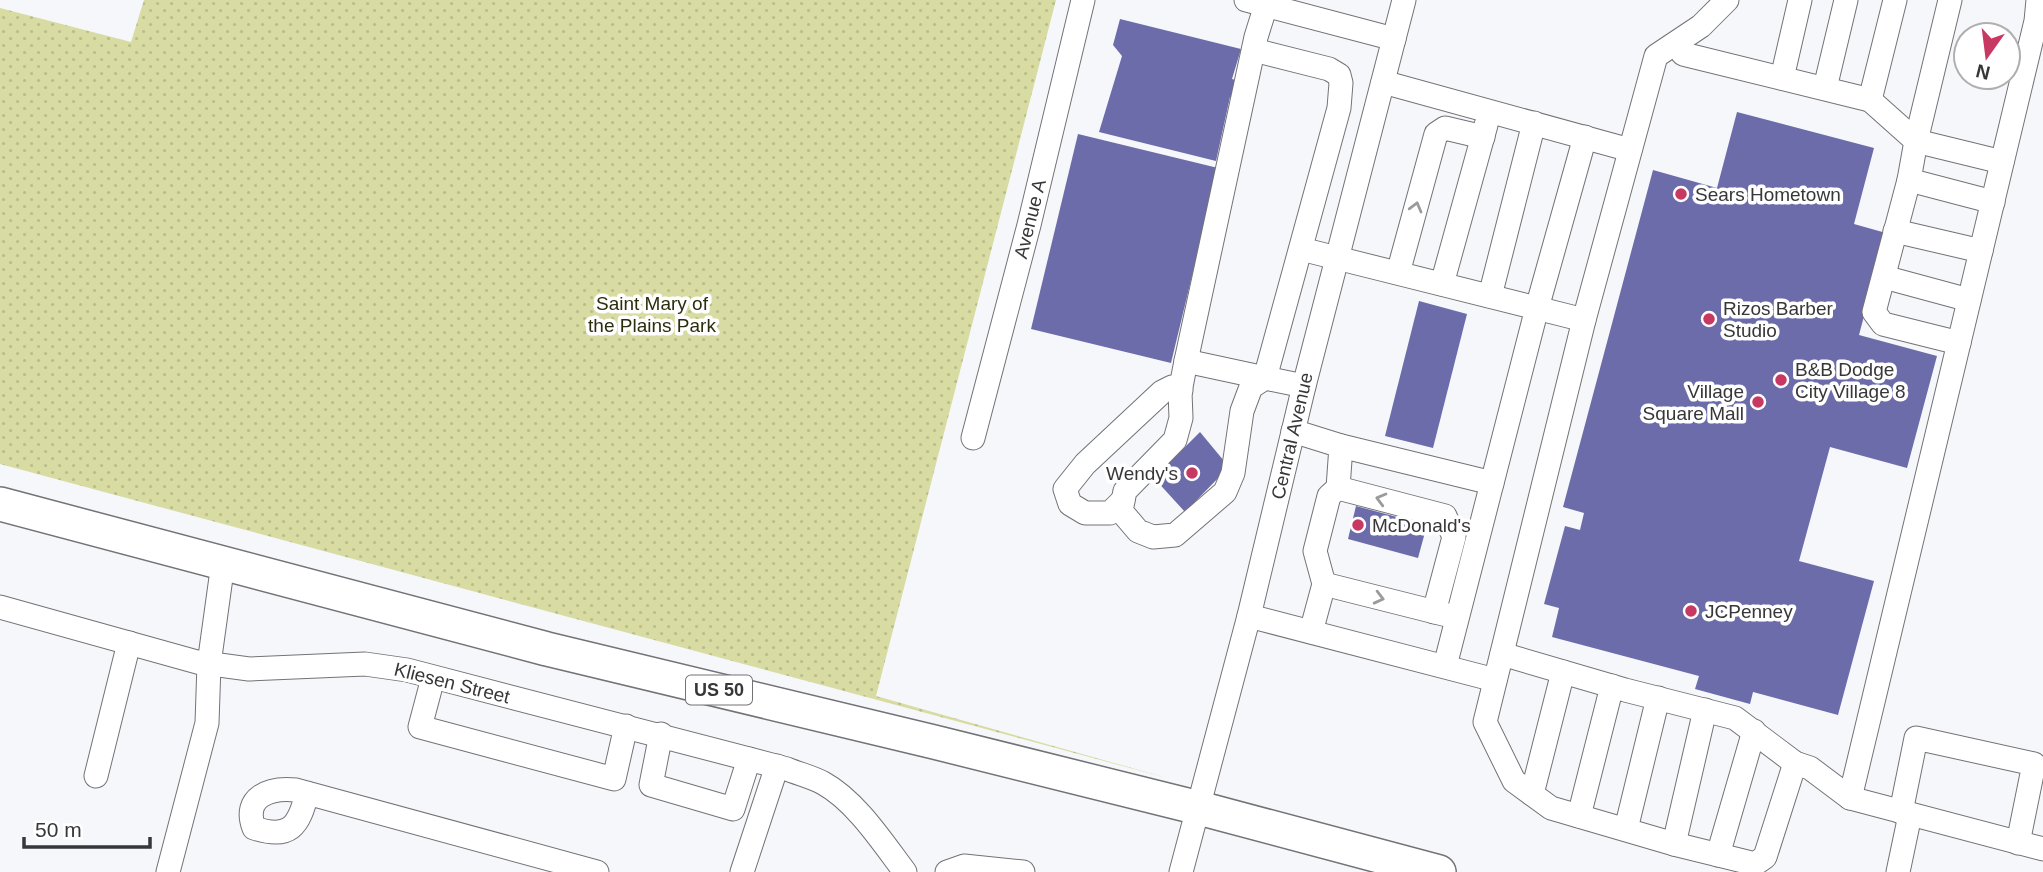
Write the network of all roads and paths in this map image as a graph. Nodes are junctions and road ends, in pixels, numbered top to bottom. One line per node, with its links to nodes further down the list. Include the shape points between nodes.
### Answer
1 (1083, 0): 45 (street, Avenue A)
2 (1404, 0): 10 (street, Central Avenue)
3 (1727, 0): 11 (street)
4 (1800, 0): 13 (street)
5 (1846, 0): 15 (street)
6 (1895, 0): 16 (street)
7 (1950, 0): 21 (street)
8 (2033, 1): 24 (street, via 2036,21)
9 (1259, 2): 10 (street); 12 (street)
10 (1394, 39): 14 (street, Central Avenue)
11 (1676, 44): 13 (street, via 1684,54); 22 (street, via 1656,56)
12 (1254, 50): 23 (street, via 1339,75 1339,108); 40 (street)
13 (1782, 78): 15 (street)
14 (1383, 82): 17 (street); 25 (street, Central Avenue)
15 (1825, 88): 16 (street)
16 (1870, 100): 21 (street)
17 (1490, 111): 18 (street); 19 (street)
18 (1534, 123): 20 (street); 35 (street)
19 (1483, 137): 32 (street, one-way to 19, via 1436,134 1446,128); 34 (street)
20 (1585, 137): 22 (street); 37 (street)
21 (1916, 141): 24 (street); 26 (street)
22 (1630, 150): 38 (street)
23 (1324, 161): 25 (street); 29 (street)
24 (2002, 162): 27 (street)
25 (1360, 171): 31 (street, Central Avenue)
26 (1909, 180): 27 (street); 28 (street)
27 (1993, 202): 30 (street)
28 (1895, 231): 30 (street); 33 (street)
29 (1301, 248): 31 (street); 41 (street)
30 (1981, 251): 36 (street)
31 (1337, 257): 32 (street); 42 (street, Central Avenue)
32 (1398, 273): 34 (street)
33 (1884, 277): 36 (street); 39 (street, via 1874,312 1883,324)
34 (1442, 284): 35 (street)
35 (1490, 296): 37 (street)
36 (1969, 300): 39 (street)
37 (1537, 308): 38 (street); 47 (street)
38 (1584, 320): 59 (street)
39 (1959, 343): 77 (street)
40 (1186, 361): 41 (street); 43 (street)
41 (1265, 378): 42 (street); 49 (street, via 1251,387 1242,411 1235,462 1225,492 1175,535 1153,537 1138,531 1121,511)
42 (1304, 386): 44 (street, Central Avenue)
43 (1181, 390): 49 (street, via 1175,440 1125,491); 49 (street, via 1172,387 1162,392 1085,464 1065,489 1070,504 1084,513 1110,513)
44 (1293, 431): 46 (street); 55 (street, Central Avenue)
45 (973, 438)
46 (1340, 446): 47 (street); 48 (street)
47 (1492, 483): 56 (street)
48 (1338, 488): 52 (street, via 1329,496 1315,551); 54 (street, one-way to 48, via 1454,537 1446,516)
49 (1123, 499)
50 (0, 505): 51 (highway, US 50)
51 (223, 564): 60 (street); 78 (highway, US 50, via 547,649)
52 (1324, 584): 54 (street, one-way to 54); 57 (street)
53 (0, 607): 58 (street, Kliesen Street)
54 (1434, 612): 56 (street)
55 (1250, 616): 57 (street); 78 (street, Central Avenue)
56 (1457, 618): 61 (street)
57 (1311, 632): 61 (street)
58 (129, 643): 60 (street, Kliesen Street); 74 (street)
59 (1502, 654): 62 (street); 64 (street)
60 (209, 664): 63 (street, Kliesen Street, via 248,669 365,664); 86 (street, via 207,723)
61 (1444, 666): 64 (street)
62 (1563, 672): 65 (street); 76 (street)
63 (433, 678): 68 (street, Kliesen Street); 68 (street, via 420,727 614,779)
64 (1496, 680): 76 (street, via 1485,722 1514,781)
65 (1612, 686): 66 (street); 80 (street)
66 (1658, 698): 67 (street); 81 (street)
67 (1705, 710): 69 (street, via 1735,718); 83 (street)
68 (626, 726): 70 (street, Kliesen Street)
69 (1754, 732): 72 (street); 85 (street)
70 (661, 734): 71 (street, Kliesen Street); 71 (street, via 651,785 733,809)
71 (749, 759): 73 (street, Kliesen Street)
72 (1795, 763): 77 (street, via 1811,768); 85 (street, via 1765,857 1755,864)
73 (777, 766): 88 (street); 89 (street, Kliesen Street, via 825,784 878,837)
74 (96, 776)
75 (307, 793): 87 (street)
76 (1532, 794): 80 (street, via 1551,808)
77 (1850, 798): 79 (street)
78 (1199, 808): 92 (street, Central Avenue); 93 (highway, US 50)
79 (1906, 814): 82 (street); 82 (street, via 1916,738 2034,764); 94 (street)
80 (1579, 816): 81 (street)
81 (1626, 830): 83 (street)
82 (2018, 843): 84 (street)
83 (1674, 844): 85 (street)
84 (2043, 849)
85 (1718, 855)
86 (168, 872)
87 (597, 872)
88 (742, 872)
89 (905, 872)
90 (947, 872): 91 (street, via 964,866)
91 (1023, 872)
92 (1181, 872)
93 (1438, 872)
94 (1898, 872)

